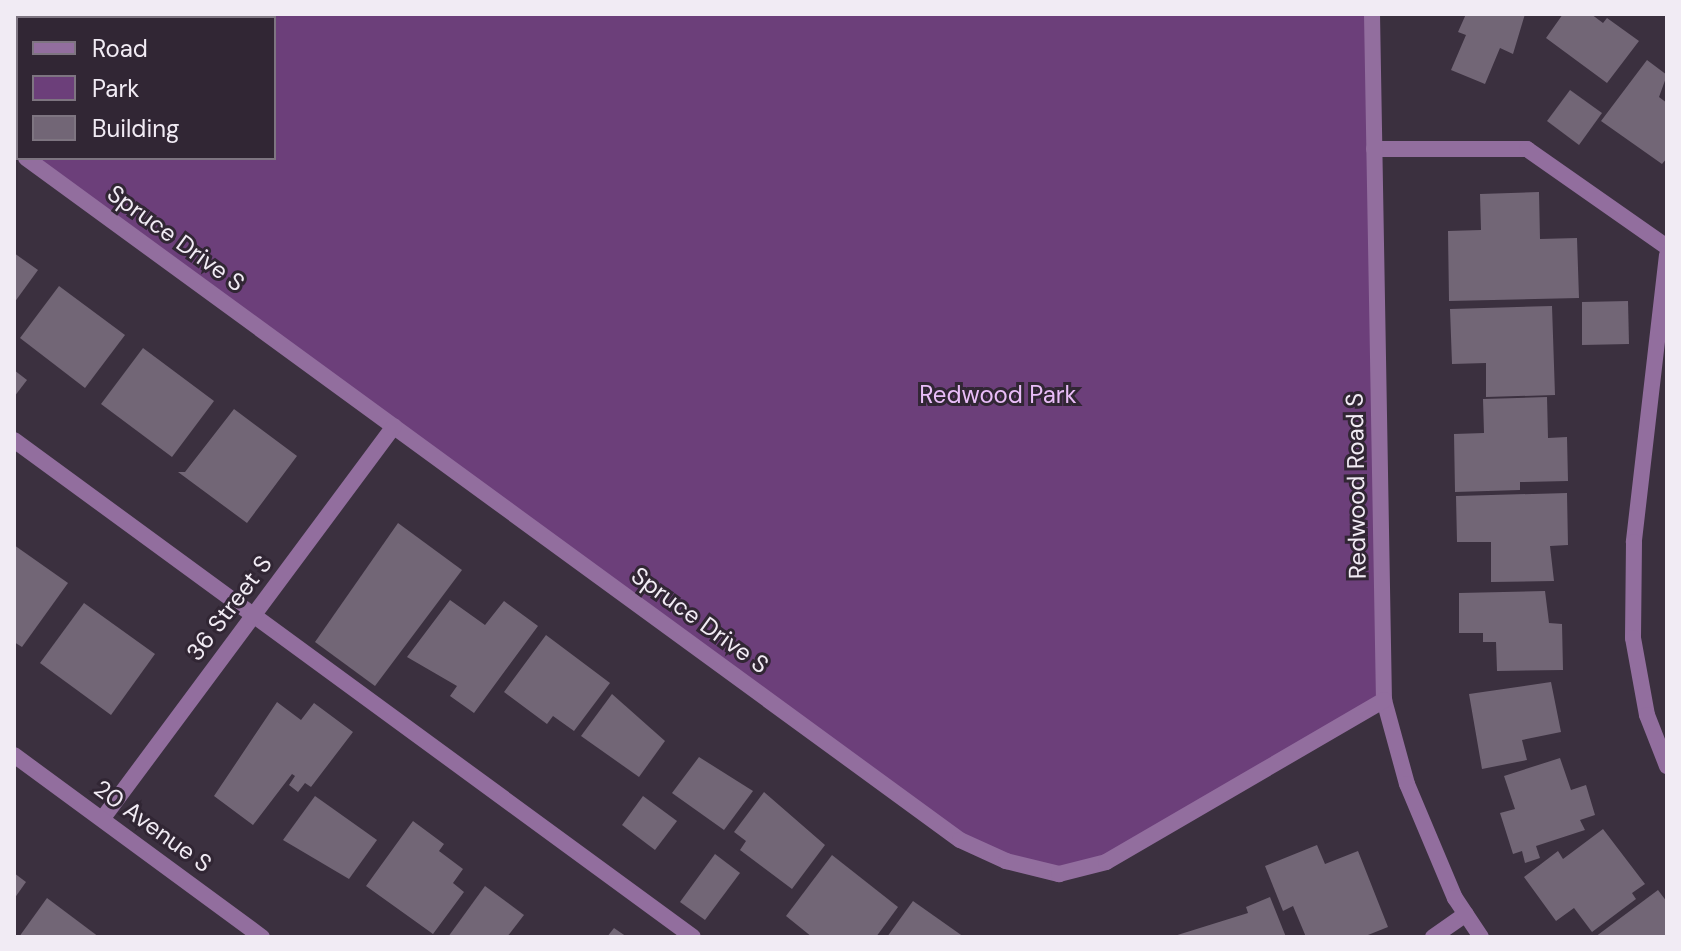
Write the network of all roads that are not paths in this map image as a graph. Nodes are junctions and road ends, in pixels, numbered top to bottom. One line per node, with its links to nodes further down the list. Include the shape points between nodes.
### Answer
1 (1372, 14): 2 (street, Redwood Road S)
2 (1374, 149): 4 (street, via 1527,149); 9 (street, Redwood Road S)
3 (29, 160): 6 (street, Spruce Drive S)
4 (1667, 247)
5 (1667, 255): 11 (street, via 1634,542 1633,606 1647,715)
6 (394, 426): 8 (street, 36 Street S); 9 (street, Spruce Drive S, via 960,840 1006,861 1059,874 1106,862)
7 (14, 440): 8 (street)
8 (254, 614): 12 (street, 36 Street S); 15 (street)
9 (1384, 700): 13 (street, Redwood Road S, via 1407,784)
10 (14, 755): 12 (street, 20 Avenue S)
11 (1667, 766)
12 (103, 818): 14 (street, 20 Avenue S)
13 (1466, 914): 16 (street); 17 (street, Redwood Road S)
14 (262, 937)
15 (693, 937)
16 (1433, 937)
17 (1481, 937)

